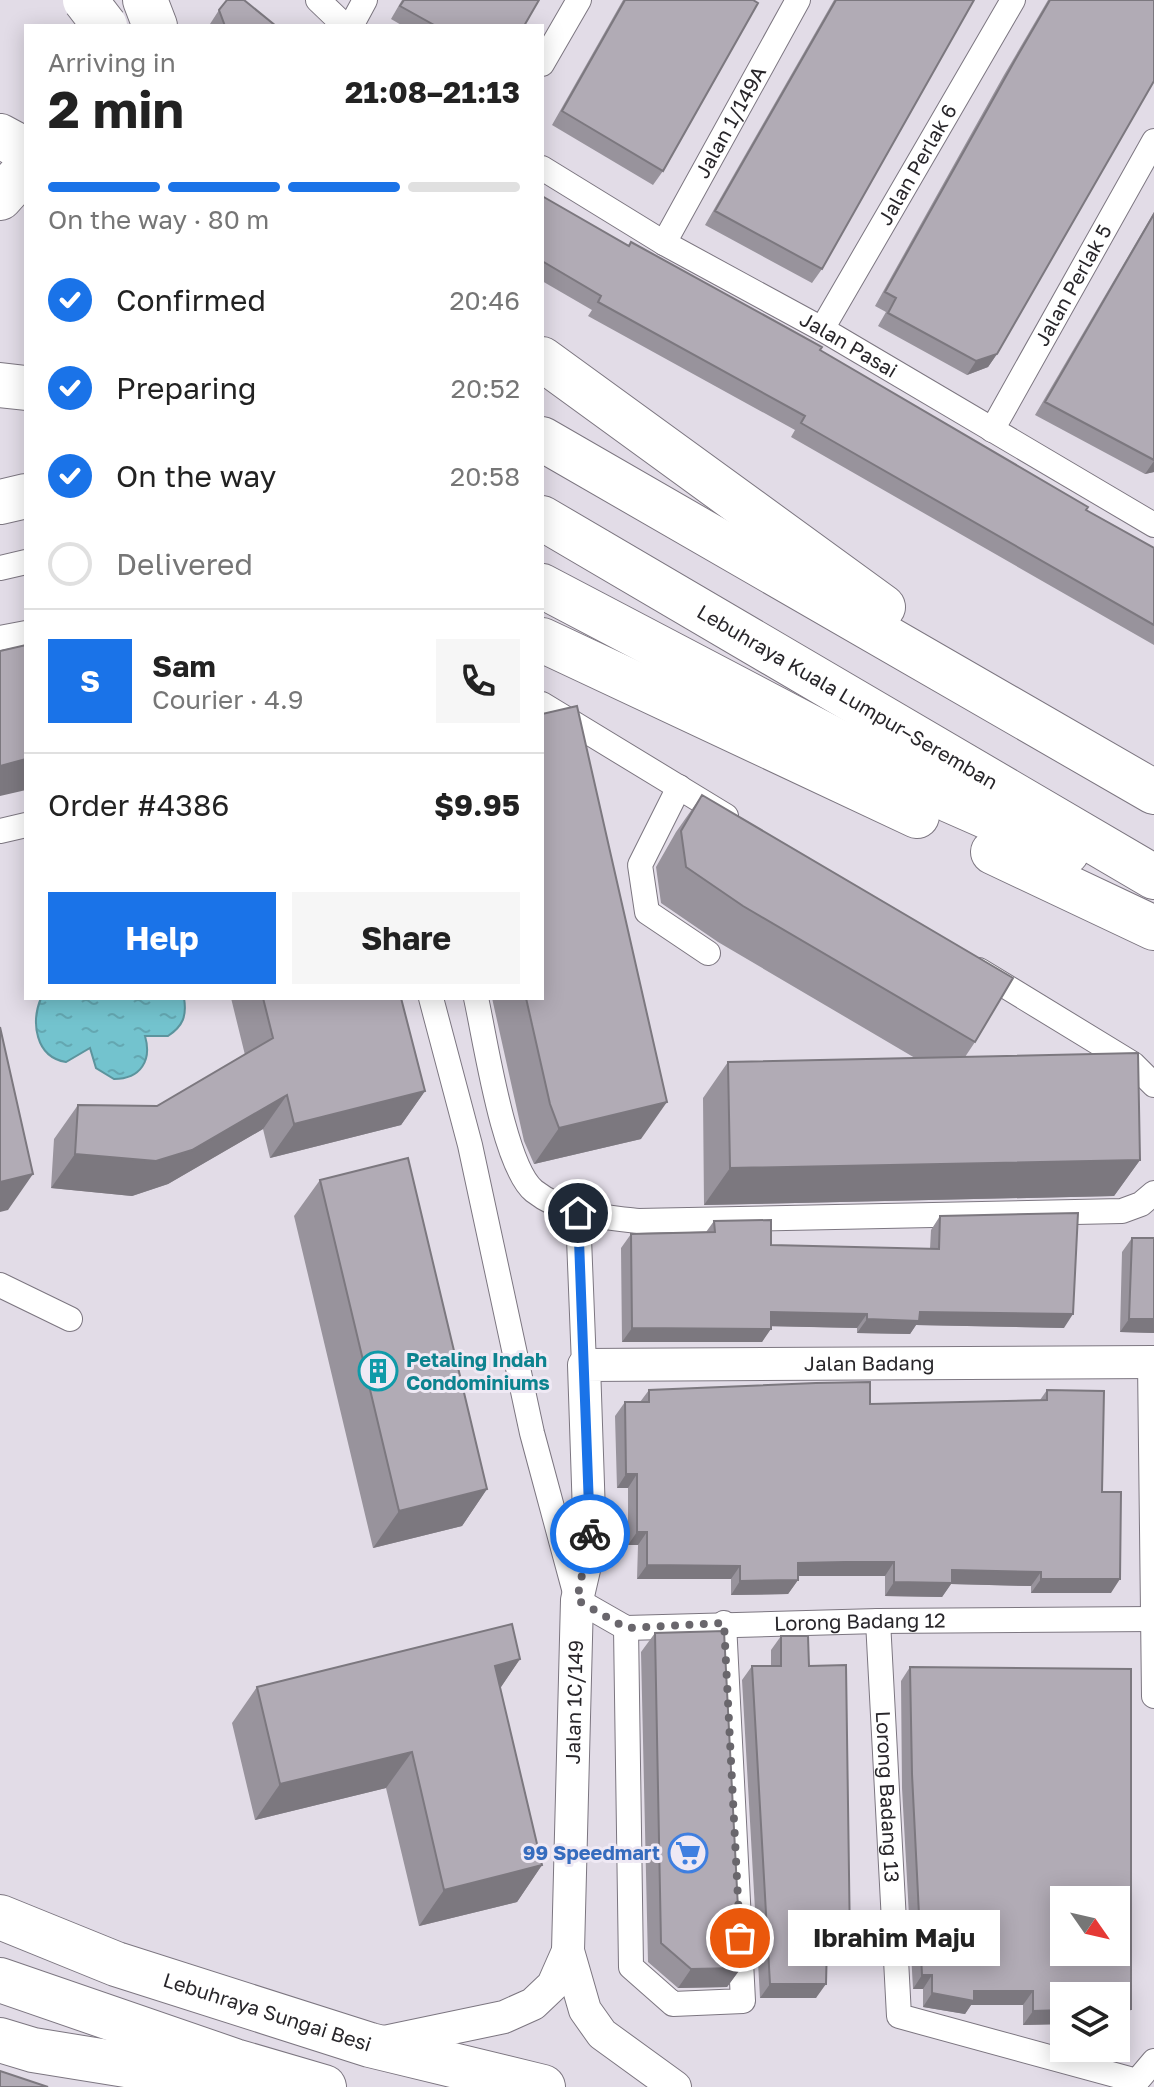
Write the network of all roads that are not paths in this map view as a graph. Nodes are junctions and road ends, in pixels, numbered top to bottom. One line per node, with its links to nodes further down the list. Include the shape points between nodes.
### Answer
1 (87, 0): 8 (highway); 9 (highway, bridge)
2 (145, 0): 10 (highway)
3 (318, 0): 11 (street)
4 (365, 0): 12 (street)
5 (579, 0): 13 (street)
6 (798, 0): 22 (street, Jalan 1/149A)
7 (1013, 0): 23 (street, Jalan Perlak 6)
8 (89, 24)
9 (104, 24)
10 (154, 24)
11 (346, 24)
12 (349, 24)
13 (544, 61)
14 (0, 136): 16 (highway)
15 (1154, 141): 29 (street, Jalan Perlak 5)
16 (24, 149)
17 (544, 169): 22 (street, Jalan Pasai)
18 (24, 171): 19 (highway)
19 (0, 198)
20 (0, 207): 21 (highway)
21 (24, 220)
22 (664, 243): 23 (street, Jalan Pasai)
23 (822, 329): 29 (street, Jalan Pasai)
24 (544, 360): 42 (highway)
25 (0, 385): 26 (highway)
26 (24, 388)
27 (0, 412): 28 (highway)
28 (24, 412)
29 (992, 430): 34 (street, Jalan Pasai)
30 (544, 440): 42 (highway)
31 (24, 496): 32 (highway)
32 (0, 502)
33 (544, 519): 48 (highway, Lebuhraya Kuala Lumpur–Seremban)
34 (1154, 525)
35 (24, 562): 36 (street)
36 (0, 568)
37 (544, 587): 49 (highway, via 984,818)
38 (24, 633): 39 (street)
39 (0, 638)
40 (544, 641): 50 (highway)
41 (544, 705): 43 (street)
42 (1079, 748): 44 (highway)
43 (679, 787): 46 (street); 51 (street, via 640,865 641,887 647,912)
44 (1154, 792)
45 (24, 825): 47 (street)
46 (746, 828)
47 (0, 831)
48 (1154, 877)
49 (1154, 889)
50 (1154, 928)
51 (708, 953)
52 (959, 958): 55 (street, via 1133,1064)
53 (432, 1000): 62 (street, via 470,1145 532,1433)
54 (476, 1000): 57 (street, via 512,1152 523,1178 533,1191)
55 (1154, 1085)
56 (1154, 1193): 57 (street, via 1122,1211 638,1221)
57 (578, 1213): 61 (street, Jalan 1C/149)
58 (0, 1285): 59 (street)
59 (70, 1319)
60 (1152, 1362): 61 (street, Jalan Badang); 63 (street)
61 (584, 1365): 62 (street, Jalan 1C/149, via 590,1544)
62 (577, 1600): 66 (street); 71 (street, Jalan 1C/149)
63 (1152, 1619): 64 (street, Lorong Badang 12); 67 (street)
64 (878, 1621): 65 (street, Lorong Badang 12); 75 (street, Lorong Badang 13, via 899,2016 1137,2081)
65 (724, 1623): 66 (street, Lorong Badang 12); 66 (street, via 743,2001 673,2004 631,1967)
66 (626, 1628)
67 (1154, 1696)
68 (0, 1896): 70 (highway)
69 (0, 1917): 70 (highway, Lebuhraya Sungai Besi)
70 (65, 1942): 74 (highway, Lebuhraya Sungai Besi, via 116,1964)
71 (568, 1951): 74 (street, Jalan 1C/149, via 553,1985 533,2004 504,2017); 79 (street, Jalan 1C/149, via 585,2010 602,2034)
72 (0, 1980): 77 (highway)
73 (16, 2045): 76 (highway)
74 (370, 2045): 78 (highway, Lebuhraya Sungai Besi)
75 (1154, 2061)
76 (259, 2087)
77 (324, 2087)
78 (543, 2087)
79 (675, 2087)

